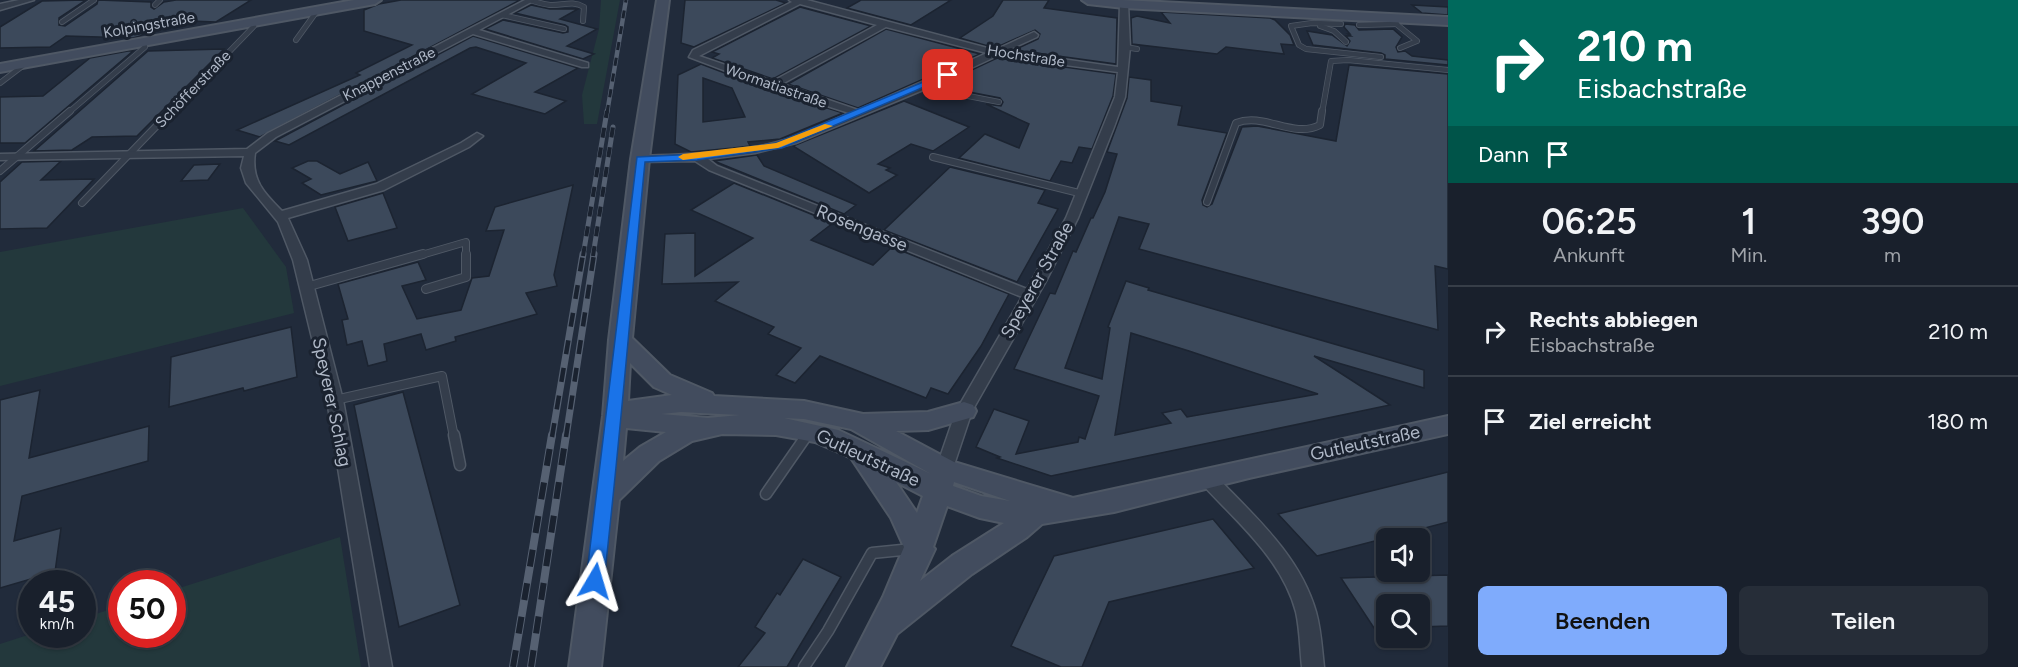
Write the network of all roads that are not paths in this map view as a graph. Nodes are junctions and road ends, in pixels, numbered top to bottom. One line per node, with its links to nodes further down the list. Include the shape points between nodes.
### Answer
1 (30, 0): 11 (street)
2 (94, 0): 18 (lane)
3 (160, 0): 10 (lane)
4 (375, 0): 12 (main road, Kolpingstraße)
5 (531, 0): 14 (street, Knappenstraße); 15 (lane, via 555,5 582,4)
6 (663, 0): 50 (main road)
7 (1088, 0): 9 (main road)
8 (798, 1): 21 (street, Hochstraße); 40 (street, Wormatiastraße, via 696,52 694,57)
9 (1125, 2): 13 (main road); 36 (street, Speyerer Straße, via 1131,48)
10 (155, 5)
11 (0, 7)
12 (317, 11): 19 (main road, Kolpingstraße); 27 (lane)
13 (1282, 12): 16 (main road); 20 (lane)
14 (502, 15): 24 (lane); 25 (street, Knappenstraße)
15 (583, 21)
16 (1393, 21): 17 (main road); 23 (lane); 30 (lane, via 1417,41)
17 (1448, 21)
18 (62, 22)
19 (252, 23): 29 (main road, Kolpingstraße); 45 (lane, Schöfferstraße, via 254,26)
20 (1312, 23): 22 (lane); 28 (lane, via 1334,31); 32 (lane, via 1291,26 1302,47)
21 (885, 24): 31 (street, Hochstraße); 40 (street)
22 (1341, 24)
23 (1359, 25)
24 (564, 29)
25 (472, 31): 34 (street); 44 (street, Knappenstraße, via 272,135)
26 (1034, 35): 31 (street)
27 (296, 40)
28 (1346, 42)
29 (144, 43): 33 (main road, Kolpingstraße); 47 (lane, via 145,47)
30 (1400, 48)
31 (997, 53): 36 (street, Hochstraße); 39 (street)
32 (1382, 57)
33 (25, 64): 35 (main road, Kolpingstraße); 38 (lane)
34 (585, 65)
35 (0, 68)
36 (1122, 70): 52 (street, Speyerer Straße, via 1120,97)
37 (1448, 70): 53 (lane, via 1331,61 1320,125 1312,130 1240,120)
38 (0, 83)
39 (931, 83): 41 (lane, via 963,96); 42 (street)
40 (772, 85): 42 (street, Wormatiastraße)
41 (999, 102)
42 (858, 113): 48 (street, via 778,145)
43 (477, 136): 55 (street, via 380,187)
44 (250, 152): 45 (street, Schöfferstraße); 55 (street, Speyerer Schlag, via 247,168 252,183)
45 (129, 154): 47 (street, Schöfferstraße); 54 (lane, Schöfferstraße)
46 (0, 157): 47 (street, Schöfferstraße)
47 (16, 157): 51 (lane)
48 (697, 157): 50 (street); 58 (street, Rosengasse, via 713,168)
49 (933, 157): 52 (lane)
50 (640, 159): 59 (main road)
51 (0, 171)
52 (1083, 194): 58 (street, Speyerer Straße)
53 (1207, 202)
54 (82, 203)
55 (280, 216): 56 (street, Speyerer Schlag, via 300,260)
56 (306, 287): 57 (lane, via 466,242 466,277); 60 (street, Speyerer Schlag)
57 (426, 289)
58 (1029, 296): 61 (street, Speyerer Straße)
59 (620, 340): 62 (main road, via 662,381); 63 (main road)
60 (335, 400): 68 (lane, via 442,376); 77 (street, Speyerer Schlag)
61 (964, 411): 64 (main road, via 928,421); 70 (street, Speyerer Straße)
62 (717, 414): 63 (main road, via 684,425); 64 (main road, Gutleutstraße, via 804,410); 66 (main road, Gutleutstraße); 72 (main road, Gutleutstraße, via 638,460)
63 (615, 415): 72 (main road)
64 (858, 421): 70 (main road, Gutleutstraße)
65 (1445, 425): 69 (main road, Gutleutstraße)
66 (810, 431): 67 (main road, Gutleutstraße); 71 (lane)
67 (859, 452): 70 (main road, Gutleutstraße); 75 (main road, via 902,512)
68 (460, 465)
69 (1207, 478): 73 (main road, Gutleutstraße); 81 (street, via 1273,551 1294,582 1305,611)
70 (942, 480): 73 (main road, Gutleutstraße); 74 (main road, Gutleutstraße, via 1001,511); 75 (main road, Speyerer Straße)
71 (766, 494)
72 (605, 497): 78 (main road)
73 (1079, 507): 74 (main road, Gutleutstraße)
74 (1035, 513): 76 (main road)
75 (920, 549): 76 (main road, Speyerer Straße); 79 (lane, via 872,553)
76 (887, 625): 80 (main road, Speyerer Straße)
77 (381, 667)
78 (585, 667)
79 (804, 667)
80 (863, 667)
81 (1313, 667)

